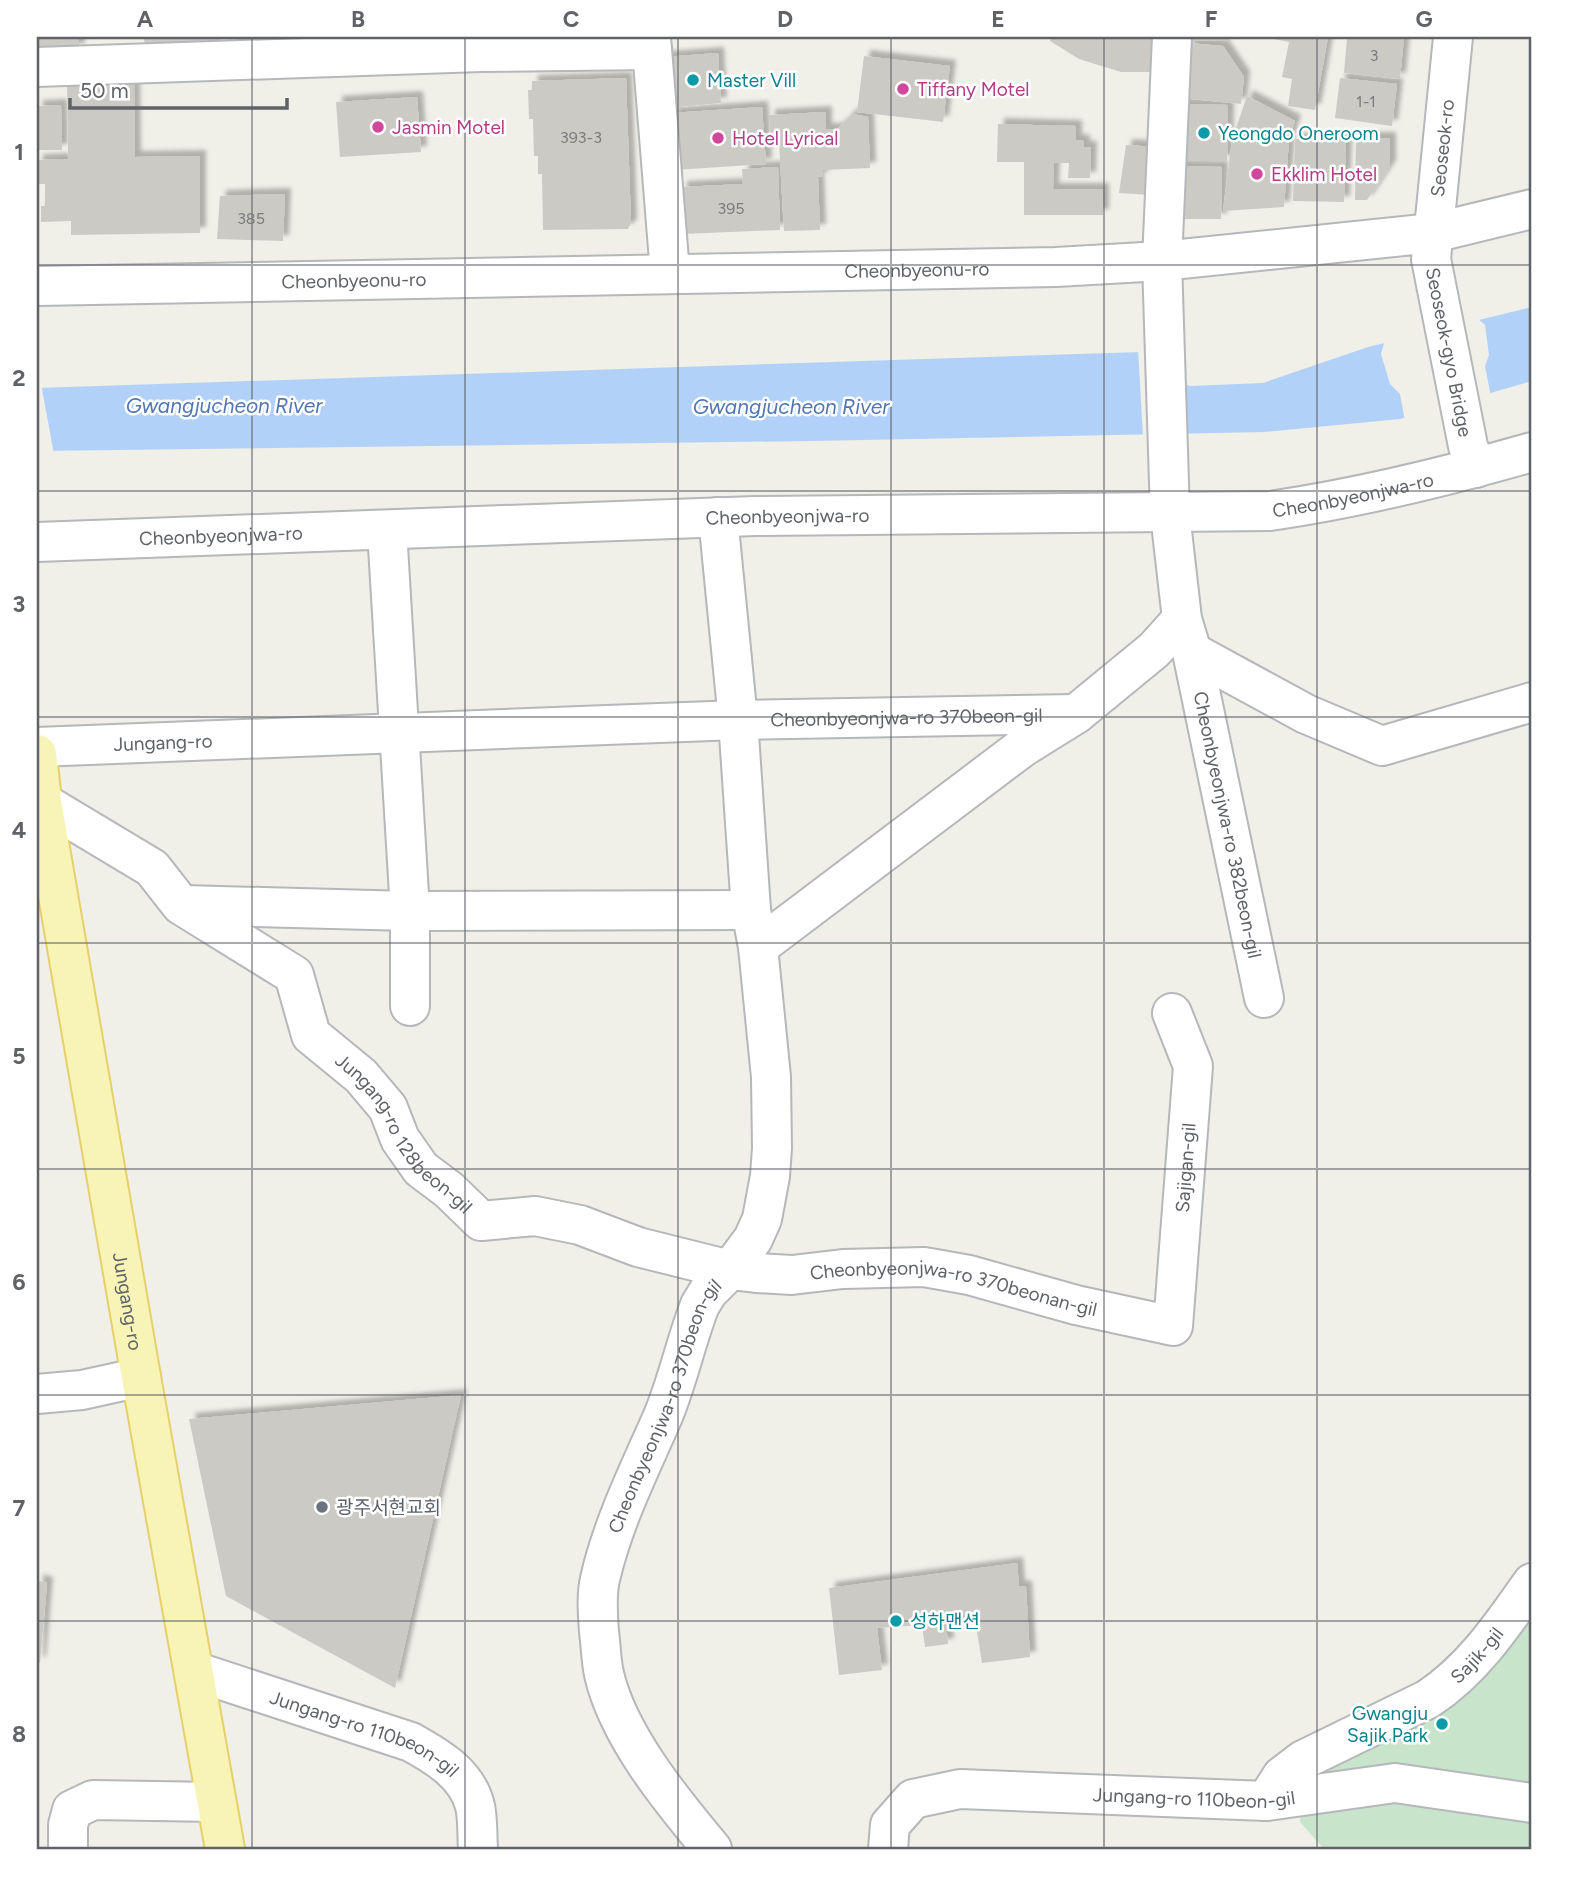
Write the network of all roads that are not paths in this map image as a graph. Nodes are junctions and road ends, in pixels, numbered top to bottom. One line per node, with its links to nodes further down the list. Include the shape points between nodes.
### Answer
1 (1172, 37): 8 (street)
2 (1453, 37): 7 (street, Seoseok-ro)
3 (652, 43): 4 (street); 9 (street)
4 (473, 44): 5 (street)
5 (37, 67)
6 (1532, 209): 7 (street, Cheonbyeonu-ro)
7 (1432, 246): 8 (street, Cheonbyeonu-ro); 12 (street, Seoseok-gyo Bridge)
8 (1162, 261): 9 (street, Cheonbyeonu-ro); 13 (street, Cheonbyeonjwa-ro 382beon-gil)
9 (670, 273): 10 (street, Cheonbyeonu-ro)
10 (37, 286)
11 (1532, 452): 12 (street, Cheonbyeonjwa-ro)
12 (1472, 457): 13 (street, Cheonbyeonjwa-ro, via 1391,489 1270,511)
13 (1170, 514): 14 (street, Cheonbyeonjwa-ro); 17 (street, Cheonbyeonjwa-ro 382beon-gil)
14 (718, 517): 15 (street, Cheonbyeonjwa-ro); 20 (street, Cheonbyeonjwa-ro 370beon-gil)
15 (387, 530): 16 (street, Cheonbyeonjwa-ro); 21 (street)
16 (37, 542)
17 (1187, 635): 18 (street, Cheonbyeonjwa-ro 382beon-gil, via 1306,714 1382,746); 19 (street, via 1154,650); 29 (street, Cheonbyeonjwa-ro 382beon-gil)
18 (1532, 702)
19 (1076, 714): 20 (street, Cheonbyeonjwa-ro 370beon-gil); 28 (street, via 1023,747)
20 (738, 720): 21 (street, Cheonbyeonjwa-ro 370beon-gil); 26 (street, Cheonbyeonjwa-ro 370beon-gil)
21 (398, 734): 22 (street, Jungang-ro); 27 (street)
22 (37, 747)
23 (37, 754): 24 (main road, Jungang-ro)
24 (43, 802): 25 (street, Jungang-ro 128beon-gil, via 152,868); 34 (main road, Jungang-ro)
25 (181, 905): 27 (street); 32 (street, Jungang-ro 128beon-gil, via 294,975 311,1035 361,1076 388,1108 400,1139 421,1169 481,1221 535,1216)
26 (751, 910): 27 (street); 28 (street, Cheonbyeonjwa-ro 370beon-gil)
27 (411, 911): 30 (street)
28 (758, 947): 32 (street, Cheonbyeonjwa-ro 370beon-gil, via 771,1077 770,1176 762,1219)
29 (1265, 998)
30 (410, 1006)
31 (1172, 1013): 33 (street, Sajigan-gil, via 1193,1066)
32 (730, 1270): 33 (street, Cheonbyeonjwa-ro 370beonan-gil, via 792,1275 924,1267); 44 (street, Cheonbyeonjwa-ro 370beon-gil, via 700,1305 670,1396 613,1537 599,1581 597,1607 604,1675 620,1714 643,1760)
33 (1173, 1326)
34 (141, 1377): 35 (street); 37 (main road, Jungang-ro)
35 (37, 1394)
36 (1532, 1583): 38 (street, Sajik-gil, via 1483,1649 1444,1688 1303,1760 1282,1776)
37 (194, 1671): 39 (main road, Jungang-ro); 43 (street, Jungang-ro 110beon-gil, via 411,1742 432,1754 462,1777 475,1805)
38 (1266, 1801): 40 (street, Jungang-ro 110beon-gil, via 1395,1783); 45 (street, Jungang-ro 110beon-gil, via 960,1789 913,1799 890,1825)
39 (216, 1802): 41 (street, via 93,1800 72,1810); 42 (main road, Jungang-ro)
40 (1532, 1802)
41 (68, 1849)
42 (225, 1849)
43 (478, 1849)
44 (712, 1849)
45 (888, 1849)

